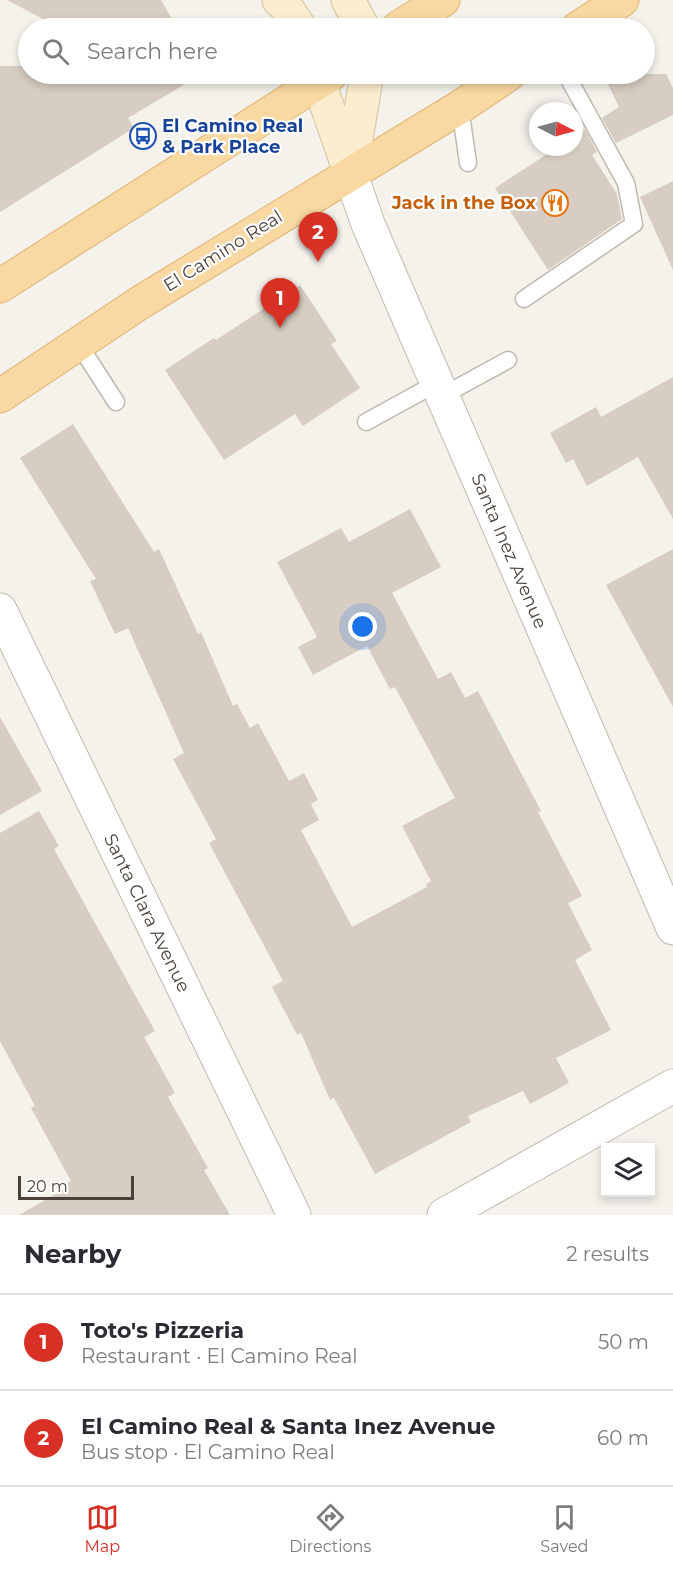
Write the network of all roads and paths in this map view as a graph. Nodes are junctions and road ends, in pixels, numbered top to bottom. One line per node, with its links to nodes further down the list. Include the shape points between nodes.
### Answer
1 (279, 0): 5 (main road)
2 (348, 0): 6 (main road)
3 (443, 0): 7 (main road)
4 (622, 0): 8 (main road)
5 (292, 18)
6 (358, 18)
7 (414, 18)
8 (594, 18)
9 (310, 84): 17 (main road)
10 (324, 84): 16 (main road)
11 (365, 84): 16 (main road)
12 (494, 84): 14 (main road, El Camino Real)
13 (572, 84): 18 (lane, via 626,183 634,224)
14 (460, 107): 15 (lane); 16 (main road, El Camino Real)
15 (468, 163)
16 (350, 172): 19 (main road, El Camino Real); 21 (street, Santa Inez Avenue, via 368,224)
17 (0, 286)
18 (524, 299)
19 (78, 344): 22 (main road, El Camino Real); 23 (lane)
20 (508, 360): 21 (lane)
21 (439, 389): 24 (lane); 26 (street, Santa Inez Avenue)
22 (0, 396)
23 (116, 402)
24 (366, 422)
25 (0, 610): 28 (street, Santa Clara Avenue)
26 (673, 928)
27 (673, 1086): 29 (street)
28 (294, 1215)
29 (444, 1215)

